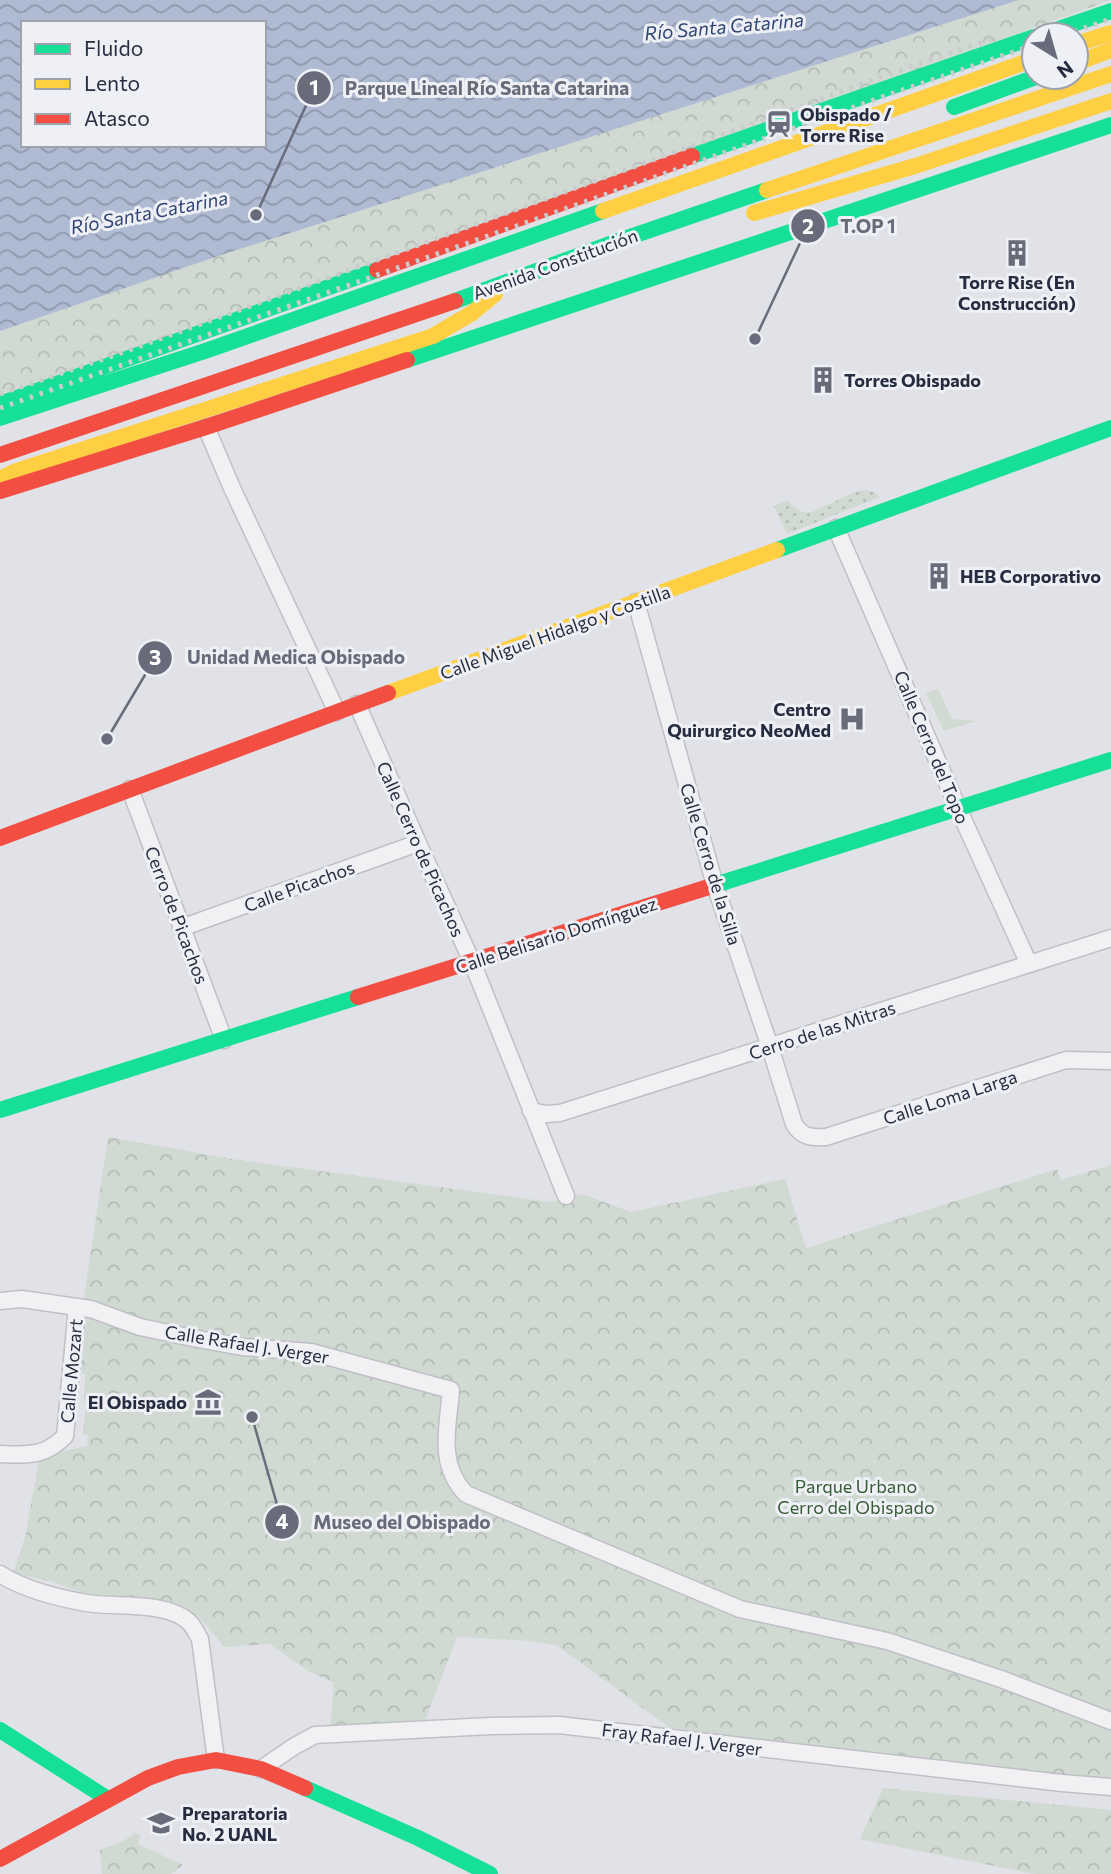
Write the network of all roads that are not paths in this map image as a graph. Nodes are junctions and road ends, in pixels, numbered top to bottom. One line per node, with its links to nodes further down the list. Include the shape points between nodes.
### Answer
1 (1111, 11): 2 (main road)
2 (1082, 21)
3 (1111, 33): 4 (main road)
4 (1090, 40)
5 (1020, 42): 20 (main road)
6 (1111, 50): 7 (main road)
7 (1090, 57)
8 (1020, 64): 21 (main road, Avenida Constitución, via 233,342)
9 (1111, 74): 15 (main road, Avenida Constitución)
10 (1020, 83): 12 (main road)
11 (1111, 101): 16 (main road)
12 (938, 113)
13 (1111, 125): 22 (main road)
14 (839, 149): 15 (main road, via 789,171)
15 (757, 193): 18 (main road, Avenida Constitución)
16 (735, 219)
17 (709, 226): 18 (main road, via 658,240)
18 (618, 241): 19 (main road, Avenida Constitución)
19 (507, 283): 24 (main road, Avenida Constitución); 25 (main road, via 472,313 433,336)
20 (0, 404)
21 (0, 418)
22 (206, 427): 26 (main road); 30 (street)
23 (1111, 428): 27 (main road, Calle Miguel Hidalgo y Costilla)
24 (0, 455)
25 (0, 478)
26 (0, 491)
27 (836, 528): 28 (main road, Calle Miguel Hidalgo y Costilla); 33 (street, Calle Cerro del Topo)
28 (636, 602): 29 (main road, Calle Miguel Hidalgo y Costilla); 36 (street, Calle Cerro de la Silla)
29 (357, 705): 30 (main road, Calle Miguel Hidalgo y Costilla); 35 (street, Calle Cerro de Picachos)
30 (337, 712): 32 (main road, Calle Miguel Hidalgo y Costilla)
31 (1111, 760): 33 (main road, Calle Belisario Domínguez)
32 (130, 789): 34 (main road, Calle Miguel Hidalgo y Costilla); 37 (street, Cerro de Picachos)
33 (958, 808): 36 (main road, Calle Belisario Domínguez); 40 (street, Calle Cerro del Topo)
34 (0, 838)
35 (418, 844): 37 (street, Calle Picachos); 39 (street, Calle Cerro de Picachos)
36 (715, 885): 39 (main road, Calle Belisario Domínguez); 42 (street, Calle Cerro de la Silla)
37 (181, 928): 41 (street, Cerro de Picachos)
38 (1111, 938): 40 (street, Cerro de las Mitras)
39 (472, 962): 41 (main road, Calle Belisario Domínguez); 45 (street, Calle Cerro de Picachos)
40 (1029, 964): 42 (street, Cerro de las Mitras)
41 (224, 1040): 44 (main road, Calle Belisario Domínguez)
42 (770, 1046): 45 (street, Cerro de las Mitras, via 560,1113); 46 (street, Calle Cerro de la Silla)
43 (1111, 1061): 46 (street, Calle Loma Larga, via 1066,1060 826,1137 809,1137)
44 (0, 1110)
45 (531, 1111): 47 (street, Calle Cerro de Picachos)
46 (794, 1124)
47 (566, 1196)
48 (0, 1301): 49 (street, Calle Rafael J. Verger, via 22,1299)
49 (77, 1307): 50 (street, Calle Mozart, via 65,1436 33,1455); 52 (street, Calle Rafael J. Verger, via 193,1338 311,1352 451,1390 448,1464 466,1494 740,1609 887,1641)
50 (0, 1454)
51 (0, 1574): 54 (street, via 15,1583 90,1604 144,1607 186,1619 200,1639)
52 (1111, 1721)
53 (0, 1730): 57 (main road)
54 (216, 1760): 55 (main road); 57 (main road, via 158,1774)
55 (261, 1769): 56 (street, Fray Rafael J. Verger, via 315,1735 559,1725); 59 (main road)
56 (1111, 1787)
57 (108, 1799): 58 (main road)
58 (0, 1858)
59 (490, 1874)

